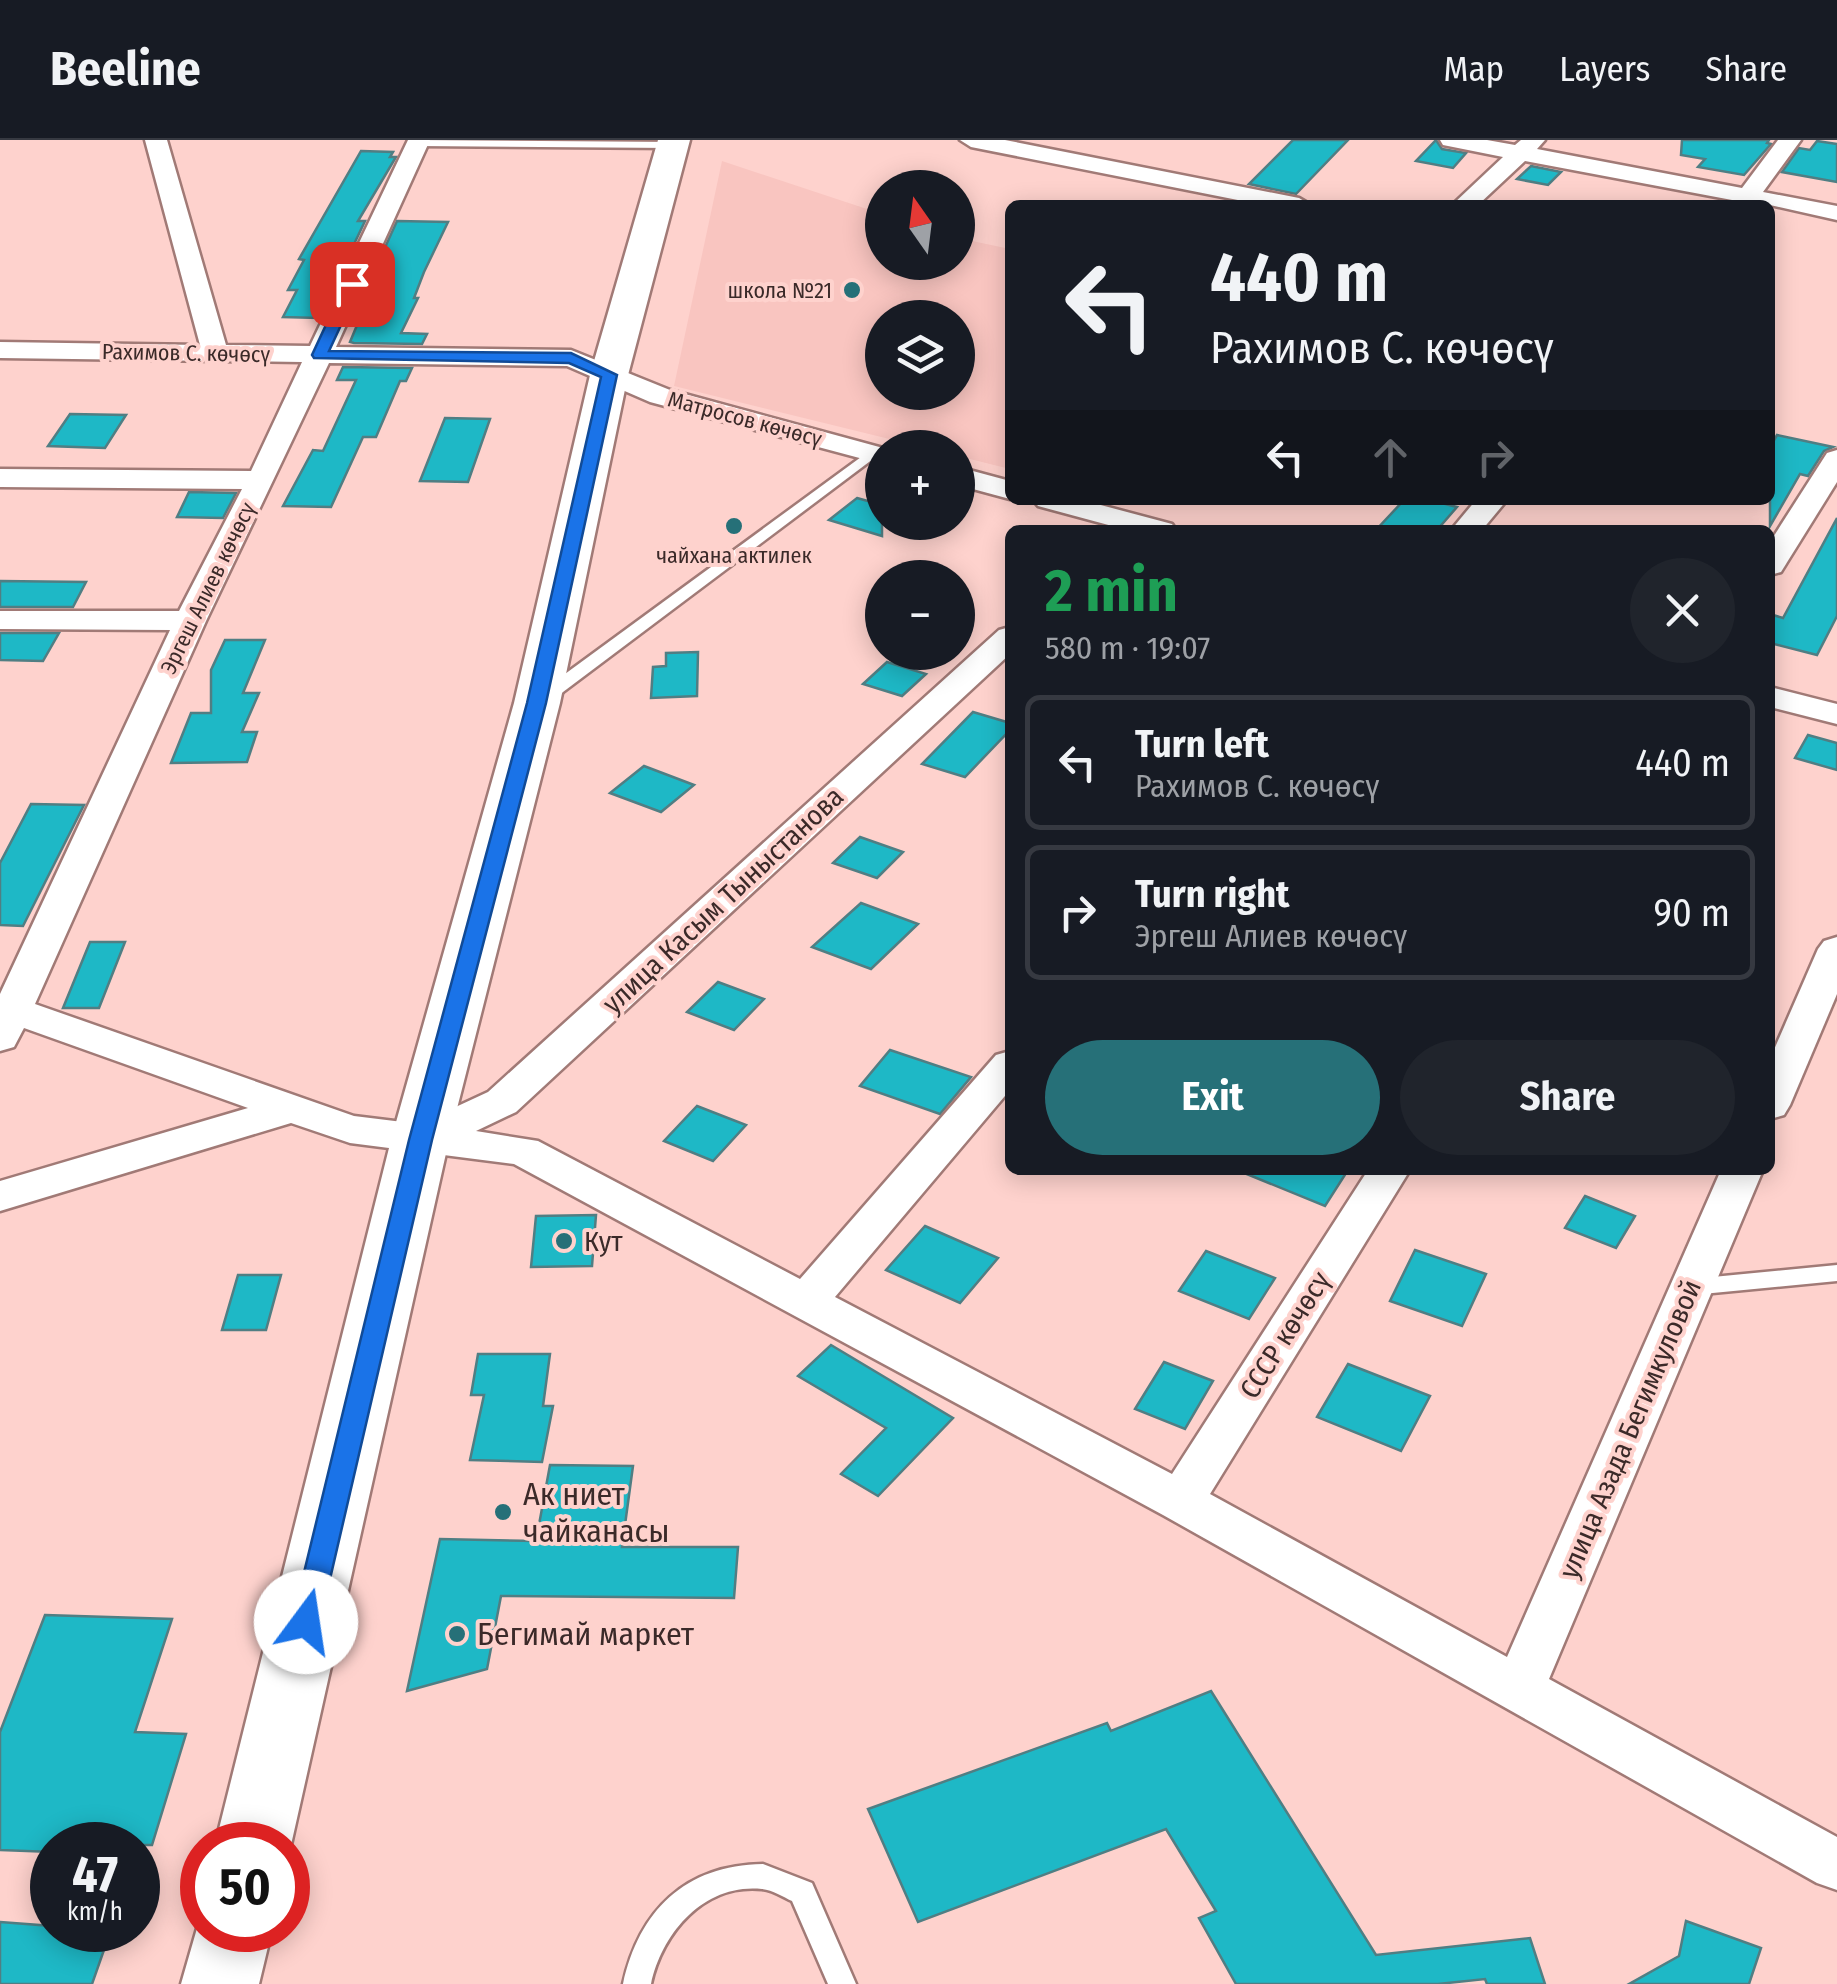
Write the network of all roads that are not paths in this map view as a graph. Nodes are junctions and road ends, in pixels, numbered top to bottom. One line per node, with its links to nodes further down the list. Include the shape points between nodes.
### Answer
1 (156, 140): 15 (street)
2 (971, 140): 8 (street)
3 (1451, 140): 7 (street)
4 (1790, 140): 11 (street)
5 (419, 142): 6 (lane); 16 (street, Эргеш Алиев көчөсү)
6 (673, 142): 17 (main road)
7 (1528, 146): 9 (street); 10 (street)
8 (1274, 200)
9 (1469, 200)
10 (1741, 200)
11 (1746, 200)
12 (1775, 205): 13 (street)
13 (1837, 213)
14 (0, 350): 15 (street, Рахимов С. көчөсү)
15 (214, 353): 16 (street, Рахимов С. көчөсү)
16 (320, 355): 17 (street, Рахимов С. көчөсү, via 571,358); 22 (street, Эргеш Алиев көчөсү)
17 (609, 375): 18 (street, Матросов көчөсү, via 660,396); 34 (main road)
18 (865, 452)
19 (1837, 460): 29 (street)
20 (865, 464): 34 (lane)
21 (0, 478): 22 (street)
22 (261, 480): 31 (street, Эргеш Алиев көчөсү)
23 (975, 481): 24 (street)
24 (1005, 489)
25 (1065, 505): 27 (street)
26 (1488, 505): 28 (street)
27 (1131, 525)
28 (1470, 525)
29 (1775, 558)
30 (0, 620): 31 (street)
31 (190, 621): 37 (street, Эргеш Алиев көчөсү)
32 (1005, 642): 41 (street, улица Касым Тыныстанова, via 502,1102)
33 (1775, 698): 35 (street)
34 (537, 703): 41 (main road)
35 (1837, 714)
36 (1837, 949): 39 (street)
37 (4, 1019): 40 (street)
38 (1005, 1070): 47 (street)
39 (1775, 1093)
40 (287, 1110): 41 (street); 44 (street)
41 (420, 1140): 47 (street, via 523,1151); 50 (main road)
42 (1386, 1175): 48 (street, СССР көчөсү)
43 (1740, 1175): 46 (street, улица Азада Бегимкуловой)
44 (0, 1196)
45 (1837, 1273): 46 (lane)
46 (1692, 1287): 49 (street, улица Азада Бегимкуловой)
47 (808, 1299): 48 (street)
48 (1180, 1500): 49 (street)
49 (1519, 1688): 51 (street)
50 (258, 1822)
51 (1837, 1865)
52 (228, 1952): 53 (main road)
53 (220, 1984)
54 (637, 1984): 55 (lane, via 640,1956 662,1920 697,1889 762,1875 802,1892)
55 (842, 1984)

